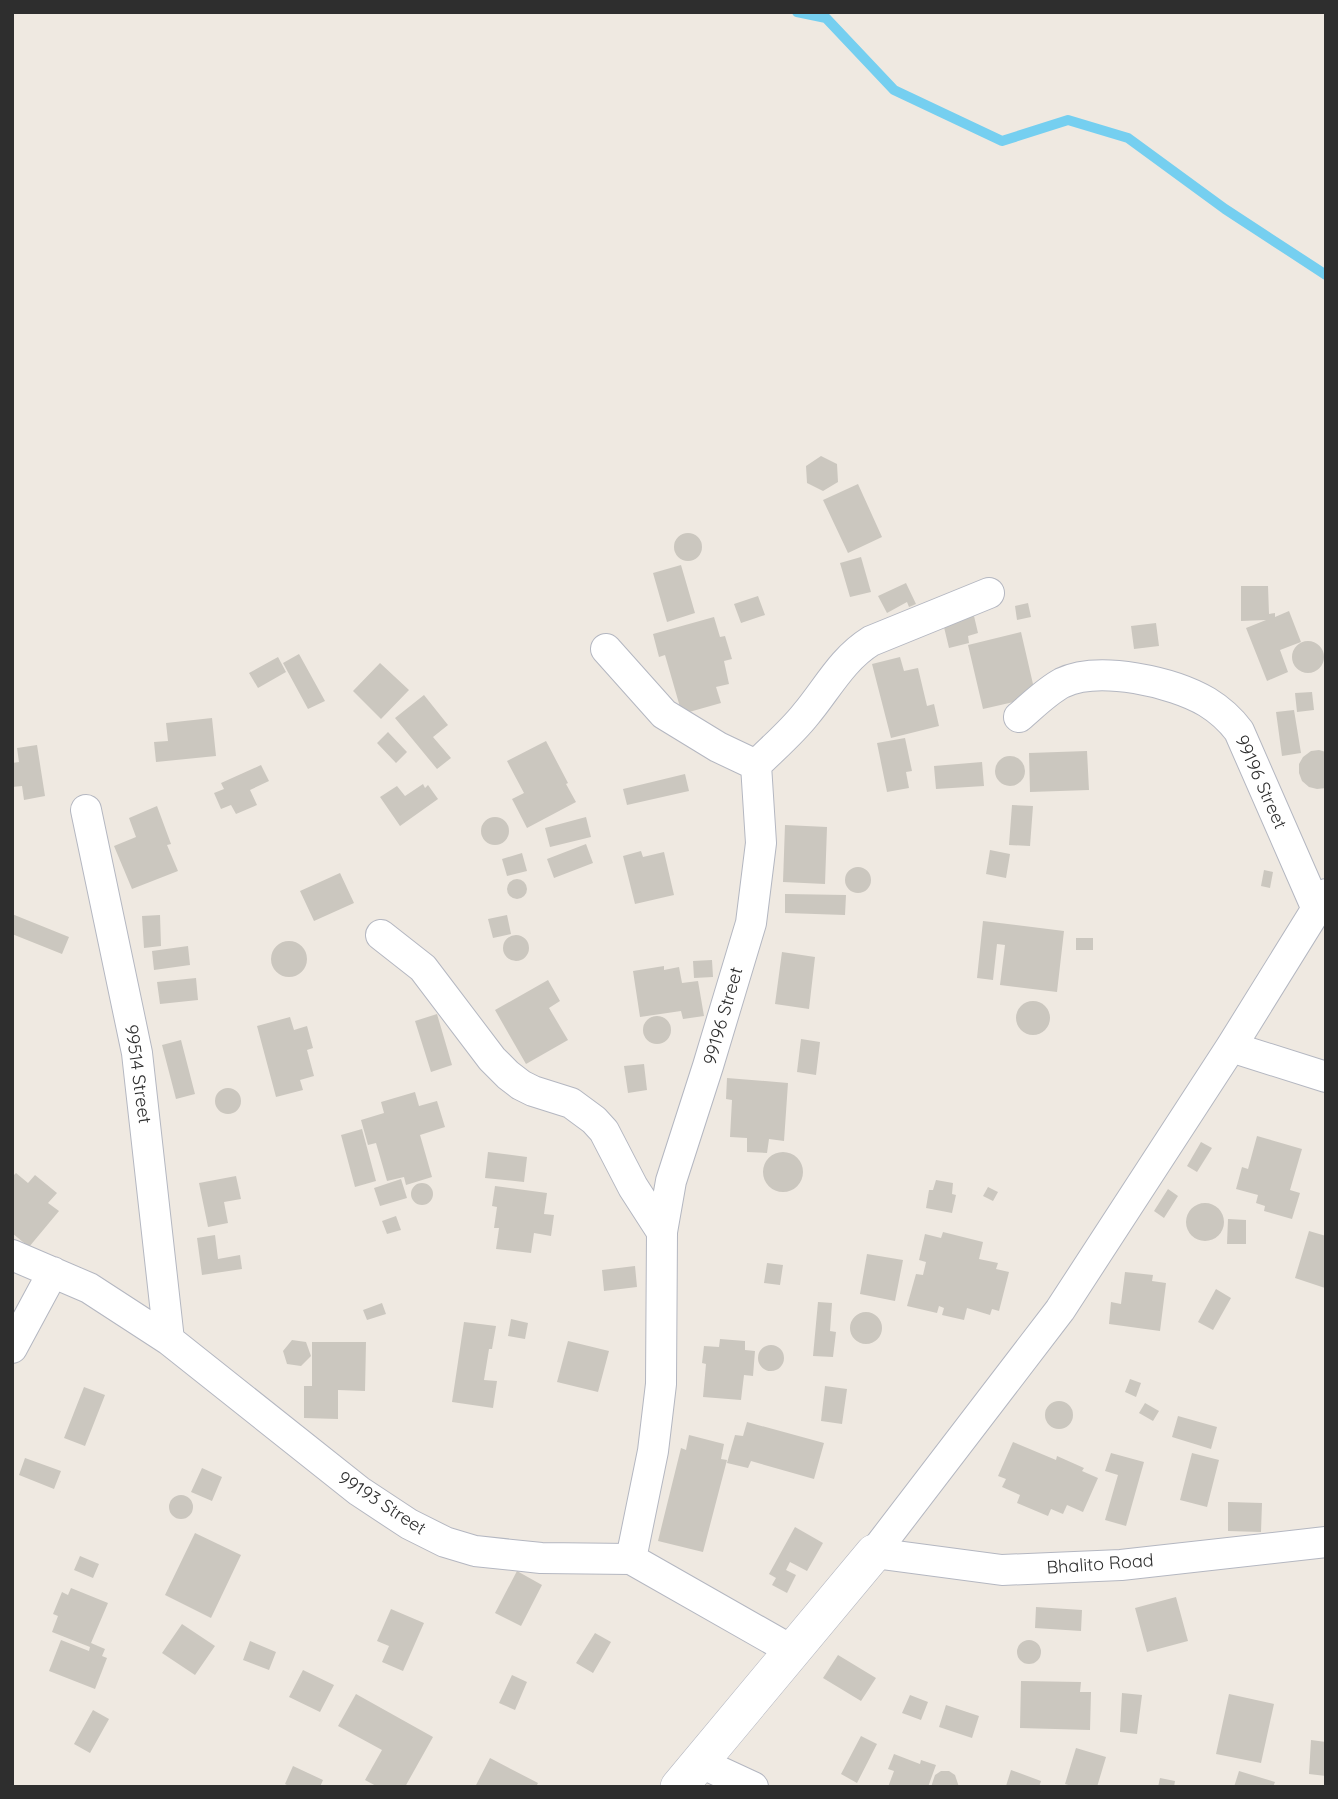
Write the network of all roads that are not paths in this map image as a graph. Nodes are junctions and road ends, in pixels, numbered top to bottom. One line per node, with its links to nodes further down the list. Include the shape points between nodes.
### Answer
1 (989, 593): 4 (street, via 860,648 805,716)
2 (606, 649): 4 (street, via 664,714)
3 (1019, 717): 6 (street, 99196 Street, via 1061,684 1087,676 1134,677 1204,700 1239,731)
4 (756, 765): 10 (street, 99196 Street, via 761,843 751,923 671,1181)
5 (86, 810): 13 (street, 99514 Street, via 137,1053)
6 (1321, 901): 8 (street)
7 (381, 936): 10 (street, via 423,968 508,1075 533,1091 571,1103 594,1120)
8 (1231, 1047): 9 (street); 16 (street, via 1060,1310)
9 (1326, 1077)
10 (662, 1233): 17 (street, 99196 Street, via 661,1384)
11 (12, 1255): 12 (street, 99193 Street)
12 (53, 1272): 13 (street, 99193 Street, via 89,1288); 14 (street)
13 (169, 1340): 17 (street, 99193 Street, via 359,1491 445,1542 510,1556)
14 (12, 1348)
15 (1326, 1542): 16 (street, Bhalito Road, via 1121,1564 1002,1570)
16 (874, 1553): 18 (street)
17 (631, 1559): 18 (street, 99193 Street)
18 (791, 1650): 19 (street)
19 (689, 1775): 20 (street)
20 (753, 1787)

